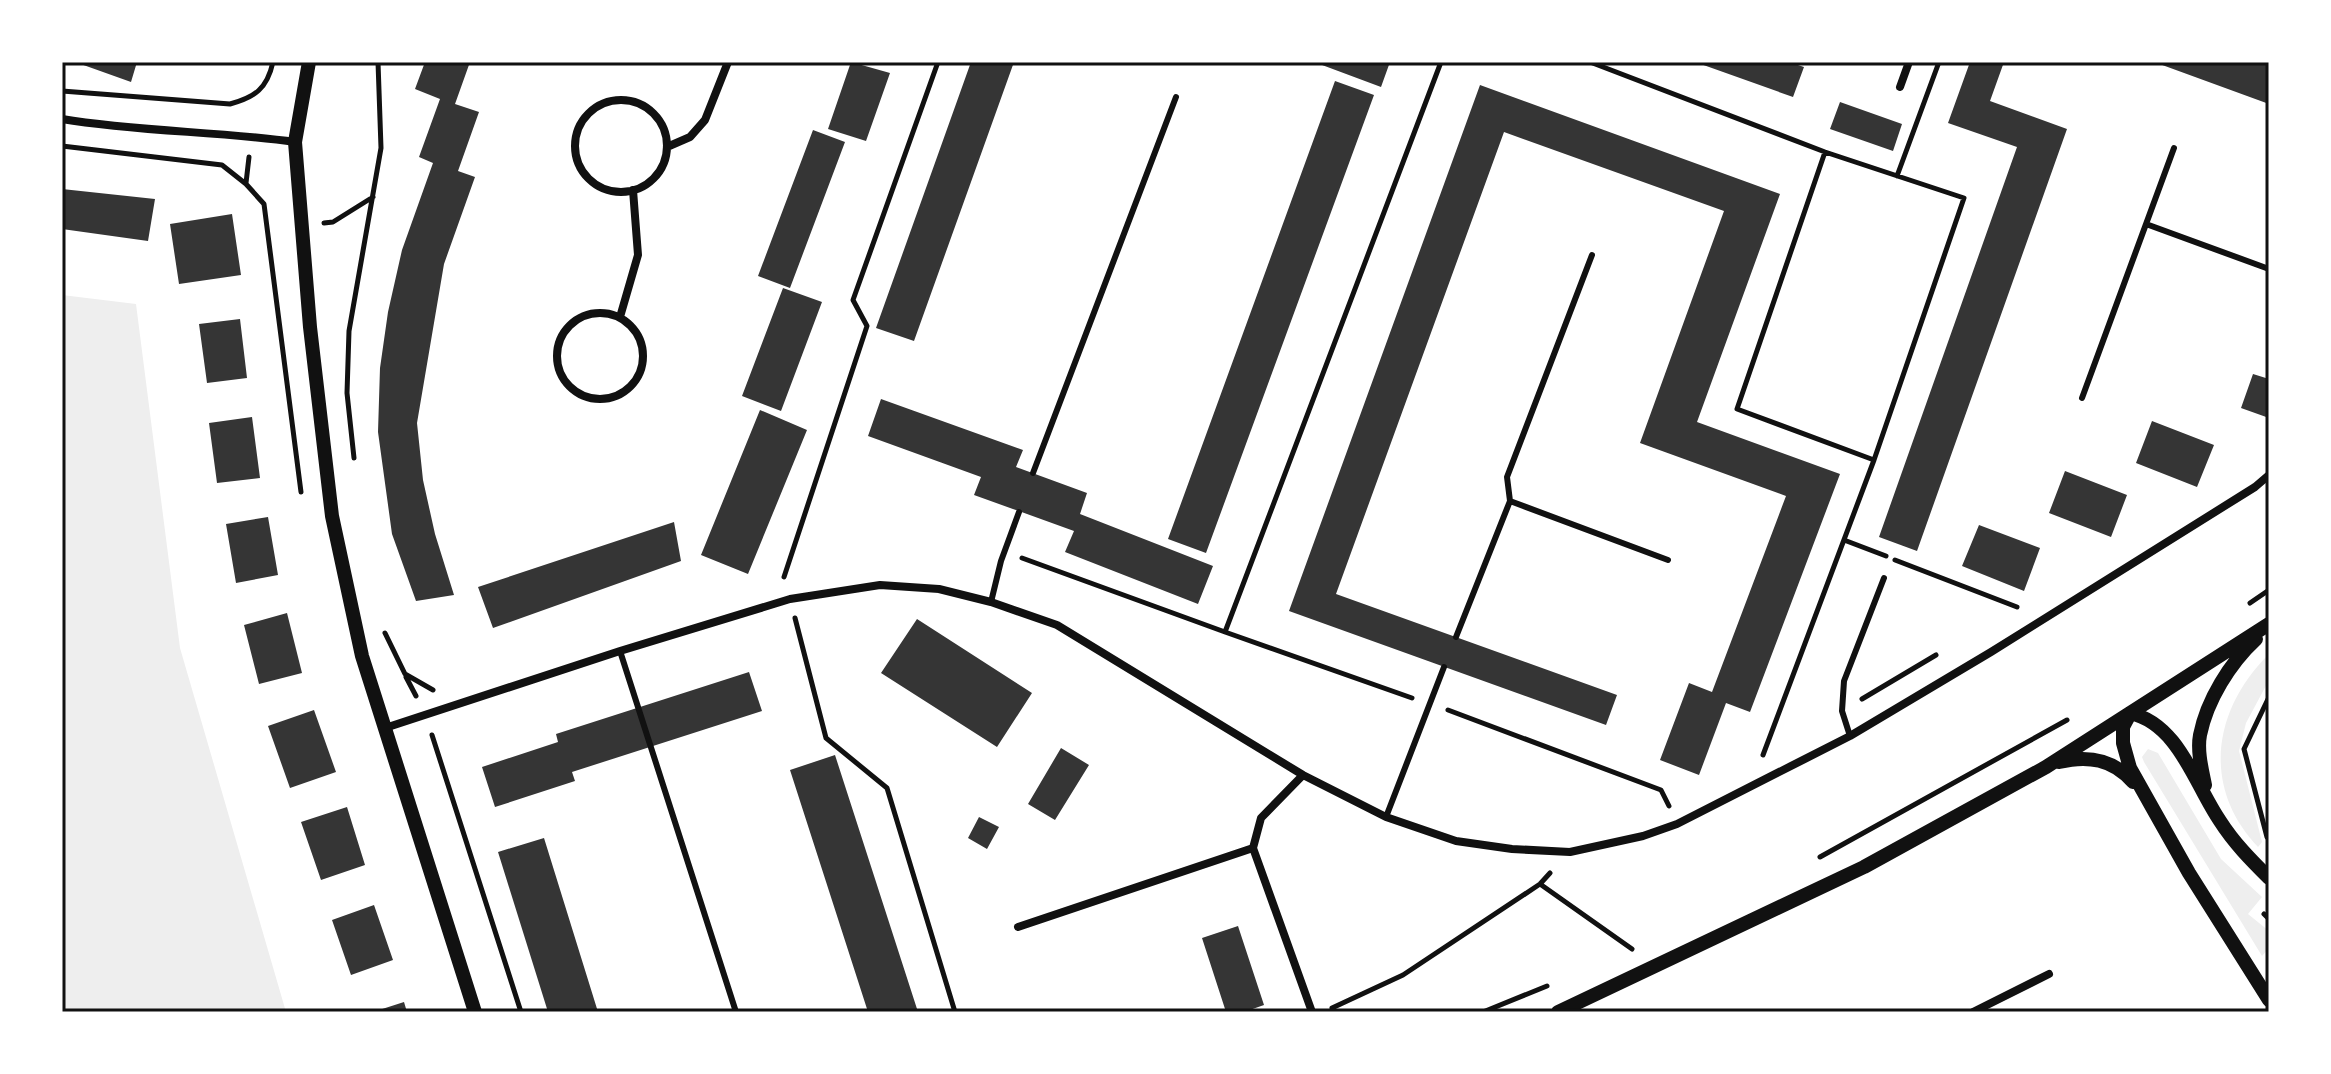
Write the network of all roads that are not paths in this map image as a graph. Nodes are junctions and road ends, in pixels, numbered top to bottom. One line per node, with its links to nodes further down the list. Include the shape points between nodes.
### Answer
1 (309, 62): 7 (street)
2 (728, 62): 8 (street, via 705,120 690,137)
3 (1909, 62): 4 (street)
4 (1900, 87)
5 (1176, 97): 16 (lane)
6 (62, 119): 7 (street)
7 (295, 142): 28 (street, via 332,516 362,656)
8 (667, 147): 10 (street, via 657,174); 10 (street, via 659,119 633,101 617,100 589,112 575,140 582,171 605,189)
9 (2174, 148): 11 (lane)
10 (633, 190): 14 (street, via 638,255)
11 (2146, 224): 13 (lane); 15 (lane)
12 (1592, 255): 18 (lane, via 1507,477)
13 (2269, 269)
14 (620, 317): 14 (street, via 591,313 565,329 556,357 566,385 578,394 591,399 618,396 638,377 643,350 639,337)
15 (2082, 398)
16 (1033, 473)
17 (2269, 475): 29 (street)
18 (1510, 501): 20 (lane); 24 (lane)
19 (1019, 512): 22 (lane)
20 (1668, 560)
21 (1884, 578): 29 (lane, via 1844,681 1842,711)
22 (991, 602): 25 (street, via 939,589 880,585 790,599); 31 (street, via 1057,625)
23 (2269, 625): 27 (street); 34 (street, via 2221,683 2200,737 2205,789)
24 (1456, 637)
25 (620, 651): 28 (street); 41 (lane)
26 (1444, 667): 33 (lane)
27 (2130, 713): 30 (street); 32 (street, via 2123,743); 34 (street, via 2143,716 2167,736)
28 (385, 728): 40 (street)
29 (1850, 736): 33 (street, via 1677,824 1570,852 1456,841)
30 (2046, 767): 32 (street, via 2062,761 2103,760 2123,770); 43 (street, via 1864,867)
31 (1303, 775): 33 (street); 35 (street, via 1261,818)
32 (2144, 795): 39 (street)
33 (1386, 817)
34 (2218, 819): 36 (street)
35 (1253, 848): 37 (street); 42 (street)
36 (2269, 878)
37 (1018, 927)
38 (2049, 974): 44 (street)
39 (2269, 1000)
40 (475, 1012)
41 (736, 1012)
42 (1312, 1012)
43 (1558, 1012)
44 (1973, 1012)

